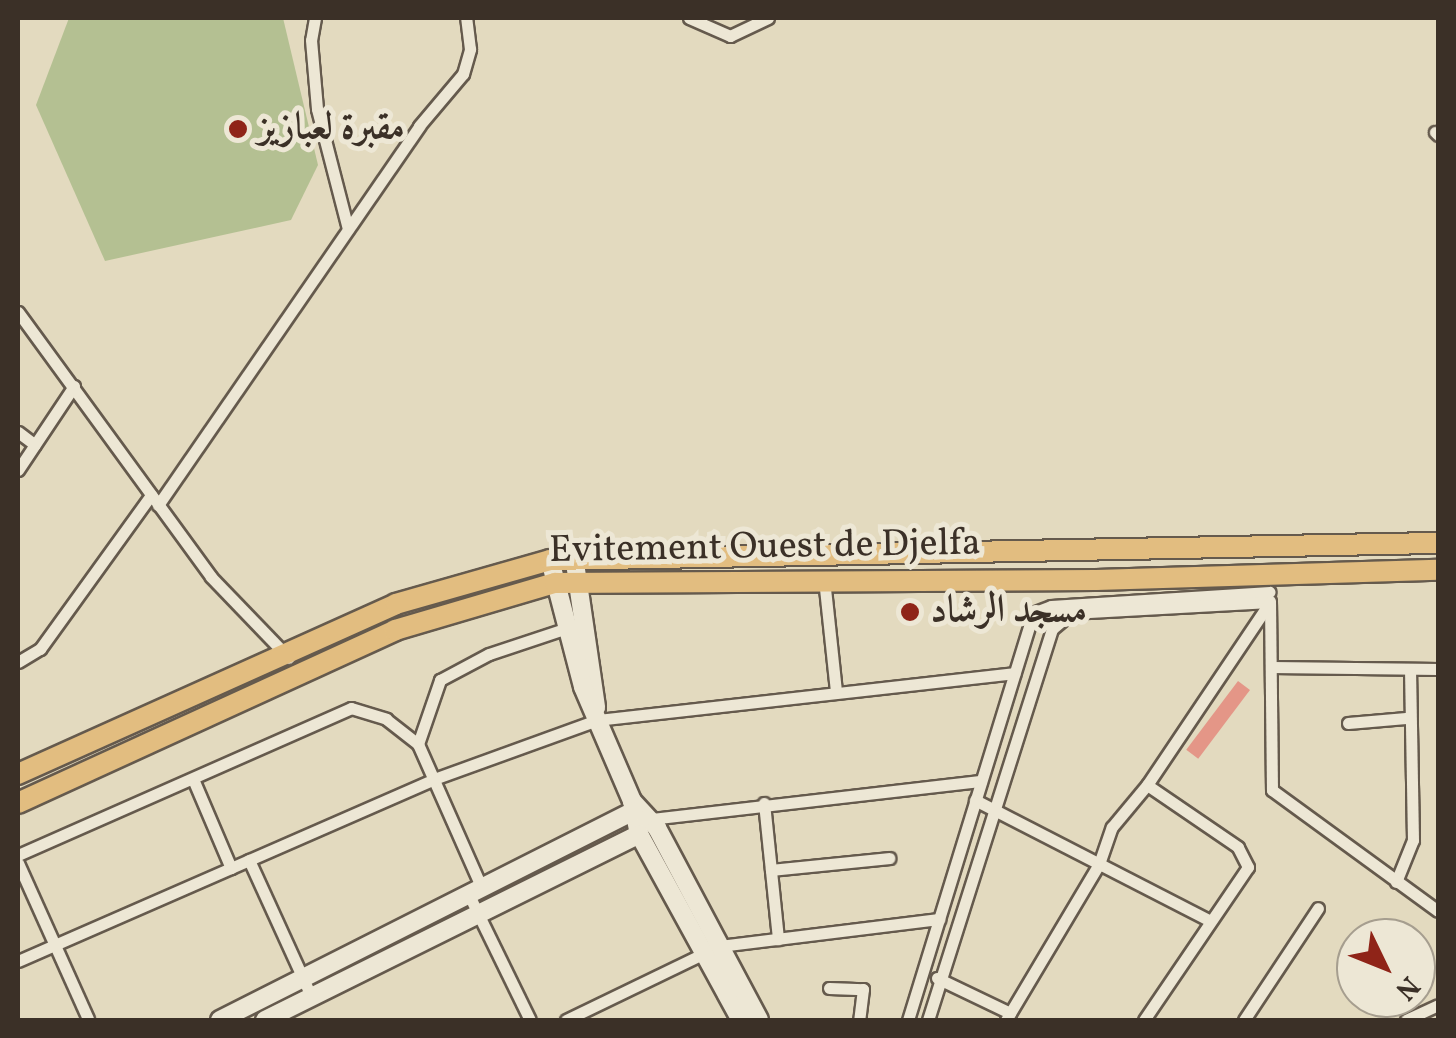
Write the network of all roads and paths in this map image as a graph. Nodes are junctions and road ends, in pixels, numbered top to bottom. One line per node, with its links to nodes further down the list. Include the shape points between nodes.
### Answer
1 (315, 18): 5 (street, via 310,40 317,109)
2 (466, 18): 5 (street, via 470,49 463,74)
3 (689, 18): 4 (street, via 730,36)
4 (768, 18)
5 (348, 229): 11 (street)
6 (18, 312): 7 (street)
7 (74, 386): 9 (street); 11 (street)
8 (18, 432): 9 (street)
9 (35, 444): 10 (street)
10 (18, 470)
11 (154, 500): 21 (street, via 212,578); 22 (street, via 40,649)
12 (1438, 543): 13 (highway)
13 (574, 556): 14 (highway); 16 (street)
14 (550, 560): 18 (street); 21 (highway, via 463,581)
15 (1438, 570): 19 (highway, Evitement Ouest de Djelfa)
16 (578, 579): 17 (highway, Evitement Ouest de Djelfa); 18 (highway, Evitement Ouest de Djelfa); 29 (street)
17 (824, 579): 19 (highway, Evitement Ouest de Djelfa); 28 (street)
18 (555, 583): 20 (street); 26 (highway, Evitement Ouest de Djelfa, via 448,611)
19 (1270, 590): 23 (street); 27 (street, via 1051,606 1033,613); 37 (street); 41 (street, via 1071,613 1059,621)
20 (567, 628): 29 (street); 32 (street, via 489,654 440,680)
21 (285, 650): 26 (street); 33 (highway)
22 (18, 662)
23 (1272, 666): 25 (street); 51 (street, via 1272,790)
24 (1438, 669): 25 (street)
25 (1410, 670): 30 (street)
26 (296, 673): 39 (highway, Evitement Ouest de Djelfa)
27 (1014, 674): 28 (street); 36 (street)
28 (836, 692): 29 (street)
29 (596, 717): 35 (street); 42 (street)
30 (1406, 718): 31 (street); 51 (street, via 1413,840)
31 (1348, 723)
32 (418, 744): 34 (street, via 386,719 351,708); 35 (street)
33 (18, 774)
34 (193, 778): 44 (street); 49 (street)
35 (434, 779): 46 (street); 52 (street)
36 (981, 781): 38 (street); 40 (street)
37 (1147, 785): 48 (street, via 1112,827); 57 (street, via 1246,855 1248,867)
38 (976, 800): 41 (street); 56 (street)
39 (18, 802)
40 (764, 803): 42 (street); 50 (street)
41 (991, 808): 48 (street); 64 (street)
42 (639, 810): 43 (street); 52 (street); 60 (street)
43 (639, 834): 55 (street); 60 (street)
44 (18, 855)
45 (889, 858): 50 (street)
46 (250, 860): 49 (street); 63 (street)
47 (18, 863): 59 (street)
48 (1099, 864): 57 (street); 68 (street)
49 (231, 868): 59 (street)
50 (771, 870): 58 (street)
51 (1396, 882): 54 (street)
52 (474, 889): 55 (street); 63 (street)
53 (1318, 908): 80 (street)
54 (1438, 911)
55 (478, 912): 66 (street); 72 (street)
56 (939, 919): 58 (street); 62 (street)
57 (1210, 921): 79 (street)
58 (778, 939): 60 (street)
59 (52, 946): 61 (street); 69 (street)
60 (711, 949): 73 (street); 74 (street); 75 (street)
61 (18, 961)
62 (923, 971): 64 (street); 77 (street)
63 (303, 977): 66 (street); 70 (street)
64 (940, 979): 68 (street); 78 (street)
65 (828, 988): 76 (street, via 863,990)
66 (311, 996): 71 (street)
67 (1438, 1005): 81 (street)
68 (1008, 1016)
69 (88, 1019)
70 (220, 1020)
71 (265, 1020)
72 (530, 1020)
73 (566, 1020)
74 (741, 1020)
75 (759, 1020)
76 (859, 1020)
77 (908, 1020)
78 (928, 1020)
79 (1144, 1020)
80 (1244, 1020)
81 (1406, 1020)

